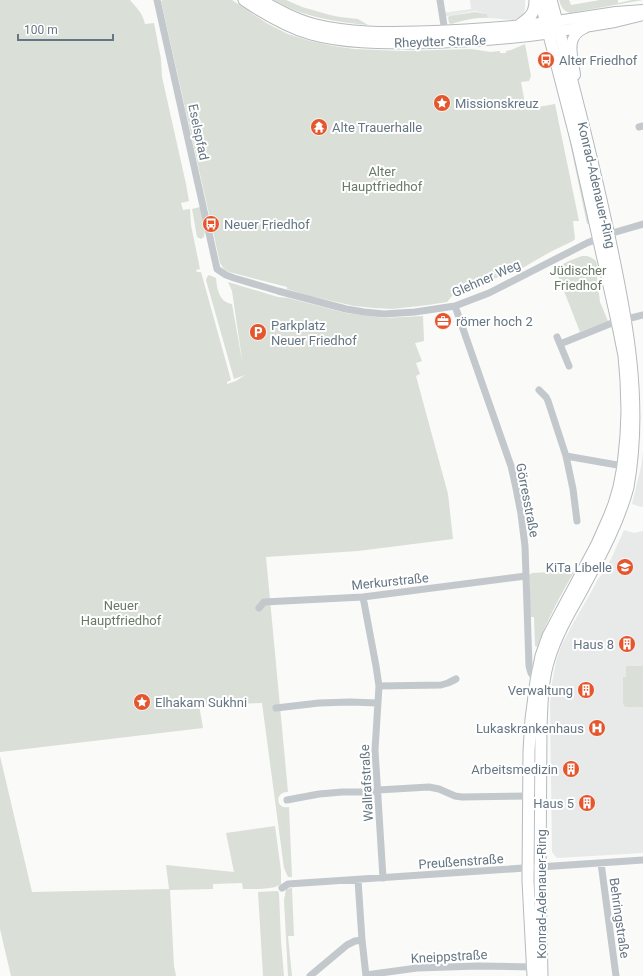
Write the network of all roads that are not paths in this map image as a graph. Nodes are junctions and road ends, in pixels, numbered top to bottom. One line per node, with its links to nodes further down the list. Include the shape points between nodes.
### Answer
1 (157, 0): 17 (street, Eselspfad)
2 (244, 0): 11 (main road, Rheydter Straße, via 291,27 348,41 448,42 490,39)
3 (260, 0): 13 (main road, Rheydter Straße, via 294,18 335,29)
4 (440, 0): 13 (street)
5 (535, 0): 10 (main road, via 533,14)
6 (540, 0): 11 (main road, Konrad-Adenauer-Ring)
7 (552, 0): 11 (main road, Konrad-Adenauer-Ring)
8 (643, 10): 11 (main road, Rheydter Straße, via 616,12)
9 (643, 15): 12 (main road, Rheydter Straße)
10 (518, 26): 11 (main road, Rheydter Straße); 13 (main road, Rheydter Straße)
11 (553, 27): 12 (main road, Rheydter Straße); 14 (main road, Konrad-Adenauer-Ring); 16 (main road, Konrad-Adenauer-Ring, via 575,136)
12 (588, 27): 14 (main road, via 578,32 572,42)
13 (445, 32)
14 (574, 87): 16 (main road, Konrad-Adenauer-Ring, via 589,144)
15 (643, 224): 16 (street, Glehner Weg)
16 (604, 236): 18 (street, Glehner Weg, via 489,293); 20 (main road, Konrad-Adenauer-Ring)
17 (217, 269): 18 (street, Glehner Weg, via 229,276 278,291 364,312 399,314)
18 (455, 306): 26 (street, Görresstraße, via 516,488 525,546)
19 (643, 315): 20 (street)
20 (622, 320): 21 (street, via 558,341); 24 (main road, Konrad-Adenauer-Ring, via 627,411); 39 (main road, Konrad-Adenauer-Ring, via 633,355 638,406 633,466 616,523 556,640 547,666 541,727)
21 (569, 366)
22 (539, 390): 23 (street, via 548,400)
23 (566, 456): 24 (street); 25 (street)
24 (623, 466): 30 (main road, Konrad-Adenauer-Ring, via 609,517 548,636)
25 (577, 521)
26 (526, 576): 27 (street, Merkurstraße); 30 (street, Görresstraße, via 529,666)
27 (363, 597): 28 (street, Merkurstraße, via 264,602); 31 (street, Wallrafstraße)
28 (259, 608)
29 (456, 679): 31 (street, via 441,685)
30 (536, 681): 35 (main road, Konrad-Adenauer-Ring, via 530,726)
31 (379, 686): 32 (street, Wallrafstraße)
32 (378, 703): 33 (street, via 319,703); 34 (street, Wallrafstraße, via 375,750)
33 (276, 708)
34 (378, 791): 35 (street, via 424,787 462,797); 36 (street, via 319,794); 41 (street, Wallrafstraße)
35 (529, 796): 40 (main road, Konrad-Adenauer-Ring)
36 (288, 800)
37 (643, 860): 38 (street, Preußenstraße)
38 (601, 863): 39 (street, Preußenstraße); 49 (street, Behringstraße)
39 (540, 867): 40 (street, Preußenstraße); 48 (main road, Konrad-Adenauer-Ring)
40 (528, 868): 41 (street, Preußenstraße); 45 (main road, Konrad-Adenauer-Ring)
41 (383, 878): 42 (street, Preußenstraße)
42 (358, 880): 43 (street, Preußenstraße, via 288,884); 44 (street)
43 (282, 888)
44 (362, 940): 46 (street, via 347,945); 47 (street)
45 (533, 971): 47 (street, Kneippstraße, via 485,966 417,968)
46 (310, 976)
47 (366, 976)
48 (542, 976)
49 (616, 976)

